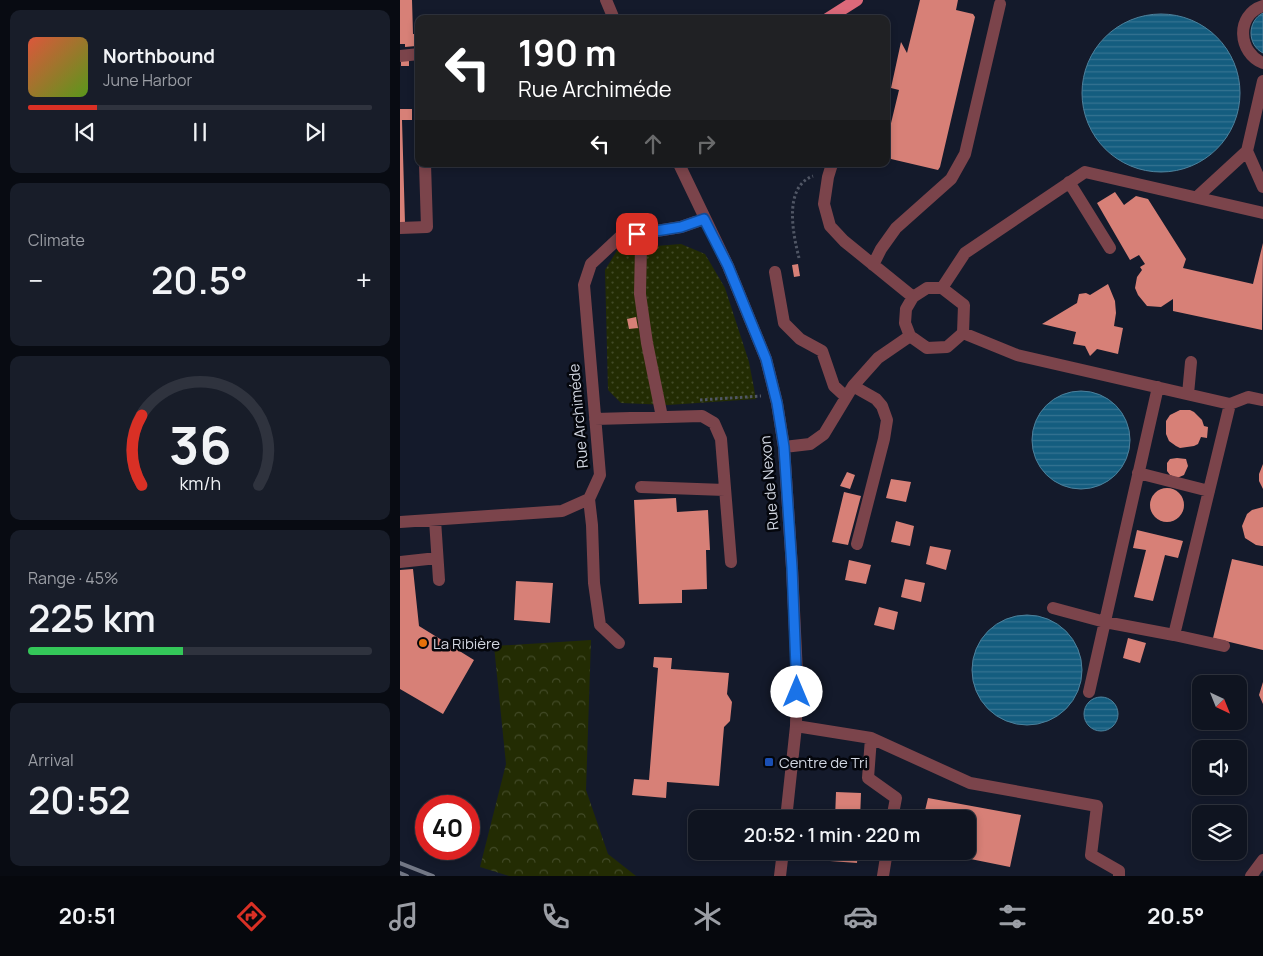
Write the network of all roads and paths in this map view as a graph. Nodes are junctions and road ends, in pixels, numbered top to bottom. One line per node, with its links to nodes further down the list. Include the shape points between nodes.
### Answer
1 (606, 0): 5 (street)
2 (857, 0): 6 (main road)
3 (1000, 4): 25 (street, via 965,154 951,179 896,228)
4 (1263, 6): 9 (street, via 1251,13 1243,33 1249,53)
5 (612, 15)
6 (833, 15)
7 (415, 54): 8 (street)
8 (400, 56)
9 (1263, 63)
10 (1263, 81): 11 (street)
11 (1247, 151): 17 (street); 18 (street)
12 (426, 167): 21 (street, via 427,227)
13 (680, 167): 20 (street, Rue de Nexon)
14 (831, 167): 15 (street)
15 (828, 177): 24 (path, via 811,177 797,189 792,233); 25 (street, via 824,204 830,226)
16 (1069, 182): 18 (street, via 1085,172); 23 (street); 27 (street, via 965,253)
17 (1263, 187)
18 (1197, 197): 19 (street)
19 (1263, 213)
20 (704, 219): 22 (street, Rue Archiméde, via 681,227); 35 (street, Rue de Nexon, via 728,266 766,359)
21 (400, 228)
22 (653, 231): 40 (street, via 641,246 640,294); 41 (street, Rue Archiméde, via 620,237 591,264 584,285)
23 (1110, 248)
24 (799, 258)
25 (874, 264): 28 (street)
26 (775, 272): 36 (street, via 784,323 800,339 822,351 834,386)
27 (942, 288): 28 (street, via 927,288); 29 (street, via 964,305)
28 (913, 297): 30 (street, via 906,309 905,323)
29 (963, 333): 30 (street, via 948,347 927,348); 33 (street, via 1017,355)
30 (910, 336): 32 (street, via 878,358)
31 (1191, 362): 34 (street)
32 (853, 386): 36 (street); 50 (street, via 876,399 887,420)
33 (1158, 387): 34 (street); 43 (street)
34 (1188, 394): 39 (street)
35 (775, 395): 37 (path); 42 (street, Rue de Nexon)
36 (846, 397): 42 (street, via 824,434 810,444)
37 (698, 400)
38 (1263, 400): 39 (street, via 1248,397)
39 (1230, 404): 46 (street)
40 (662, 417): 41 (street); 45 (street, via 702,416 714,423 721,439)
41 (595, 419): 47 (street, Rue Archiméde, via 600,474)
42 (784, 447): 61 (street, Rue de Nexon, via 797,674)
43 (1138, 473): 46 (street); 56 (street)
44 (641, 488): 45 (street)
45 (724, 490): 53 (street)
46 (1209, 491): 57 (street)
47 (589, 500): 48 (street, via 562,510); 58 (street, via 600,625)
48 (435, 520): 49 (street); 51 (street)
49 (400, 522)
50 (857, 544)
51 (437, 558): 52 (street); 54 (street)
52 (400, 562)
53 (731, 562)
54 (439, 580)
55 (1053, 608): 56 (street)
56 (1105, 622): 57 (street); 60 (street)
57 (1174, 635): 59 (street)
58 (620, 643)
59 (1224, 646)
60 (1089, 692)
61 (796, 726): 62 (street); 63 (street, Rue de Nexon)
62 (871, 738): 64 (street, via 868,778 896,798); 70 (street, via 970,784 1097,806 1091,855 1119,870)
63 (787, 810)
64 (894, 810)
65 (782, 860): 68 (street)
66 (886, 860): 69 (street)
67 (1263, 860): 71 (street)
68 (780, 876)
69 (883, 876)
70 (1119, 876)
71 (1251, 876)

